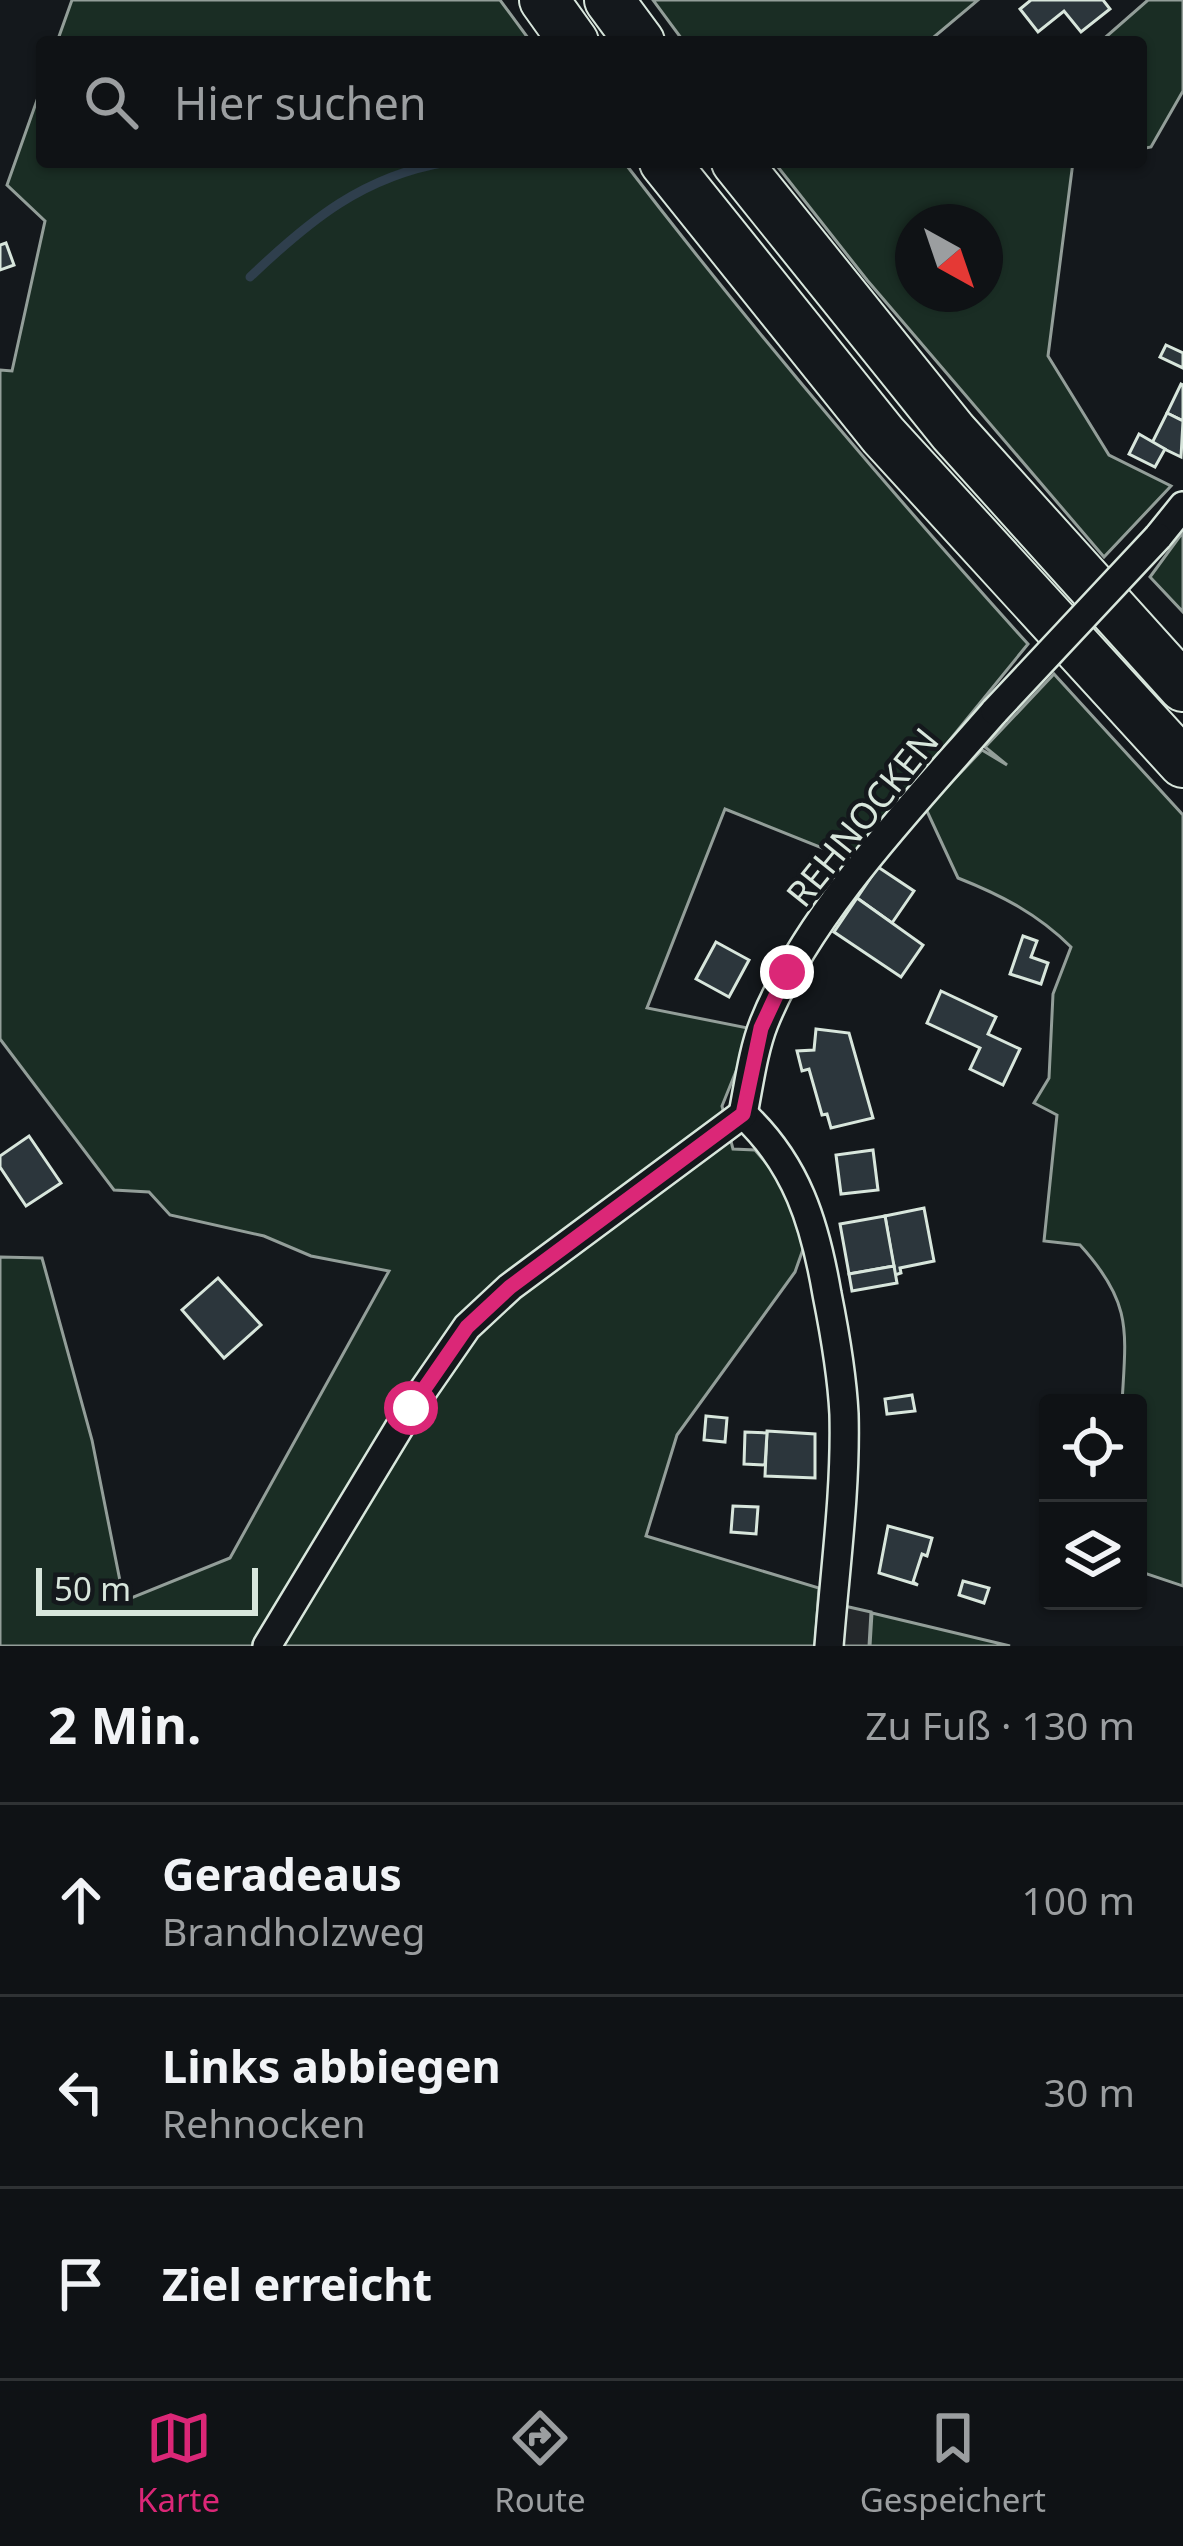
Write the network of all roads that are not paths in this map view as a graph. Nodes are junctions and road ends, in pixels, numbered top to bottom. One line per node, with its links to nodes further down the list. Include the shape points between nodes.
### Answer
1 (544, 0): 3 (highway)
2 (609, 0): 4 (highway)
3 (570, 36)
4 (636, 36)
5 (669, 168): 9 (highway, via 883,435)
6 (741, 168): 8 (highway, via 953,432)
7 (1183, 506): 10 (street, REHNOCKEN, bridge, via 878,848 787,972 761,1028)
8 (1183, 687)
9 (1183, 763)
10 (743, 1114): 11 (street, via 467,1327); 12 (street, via 768,1136 800,1187 838,1352 844,1467)
11 (267, 1646)
12 (830, 1646)

